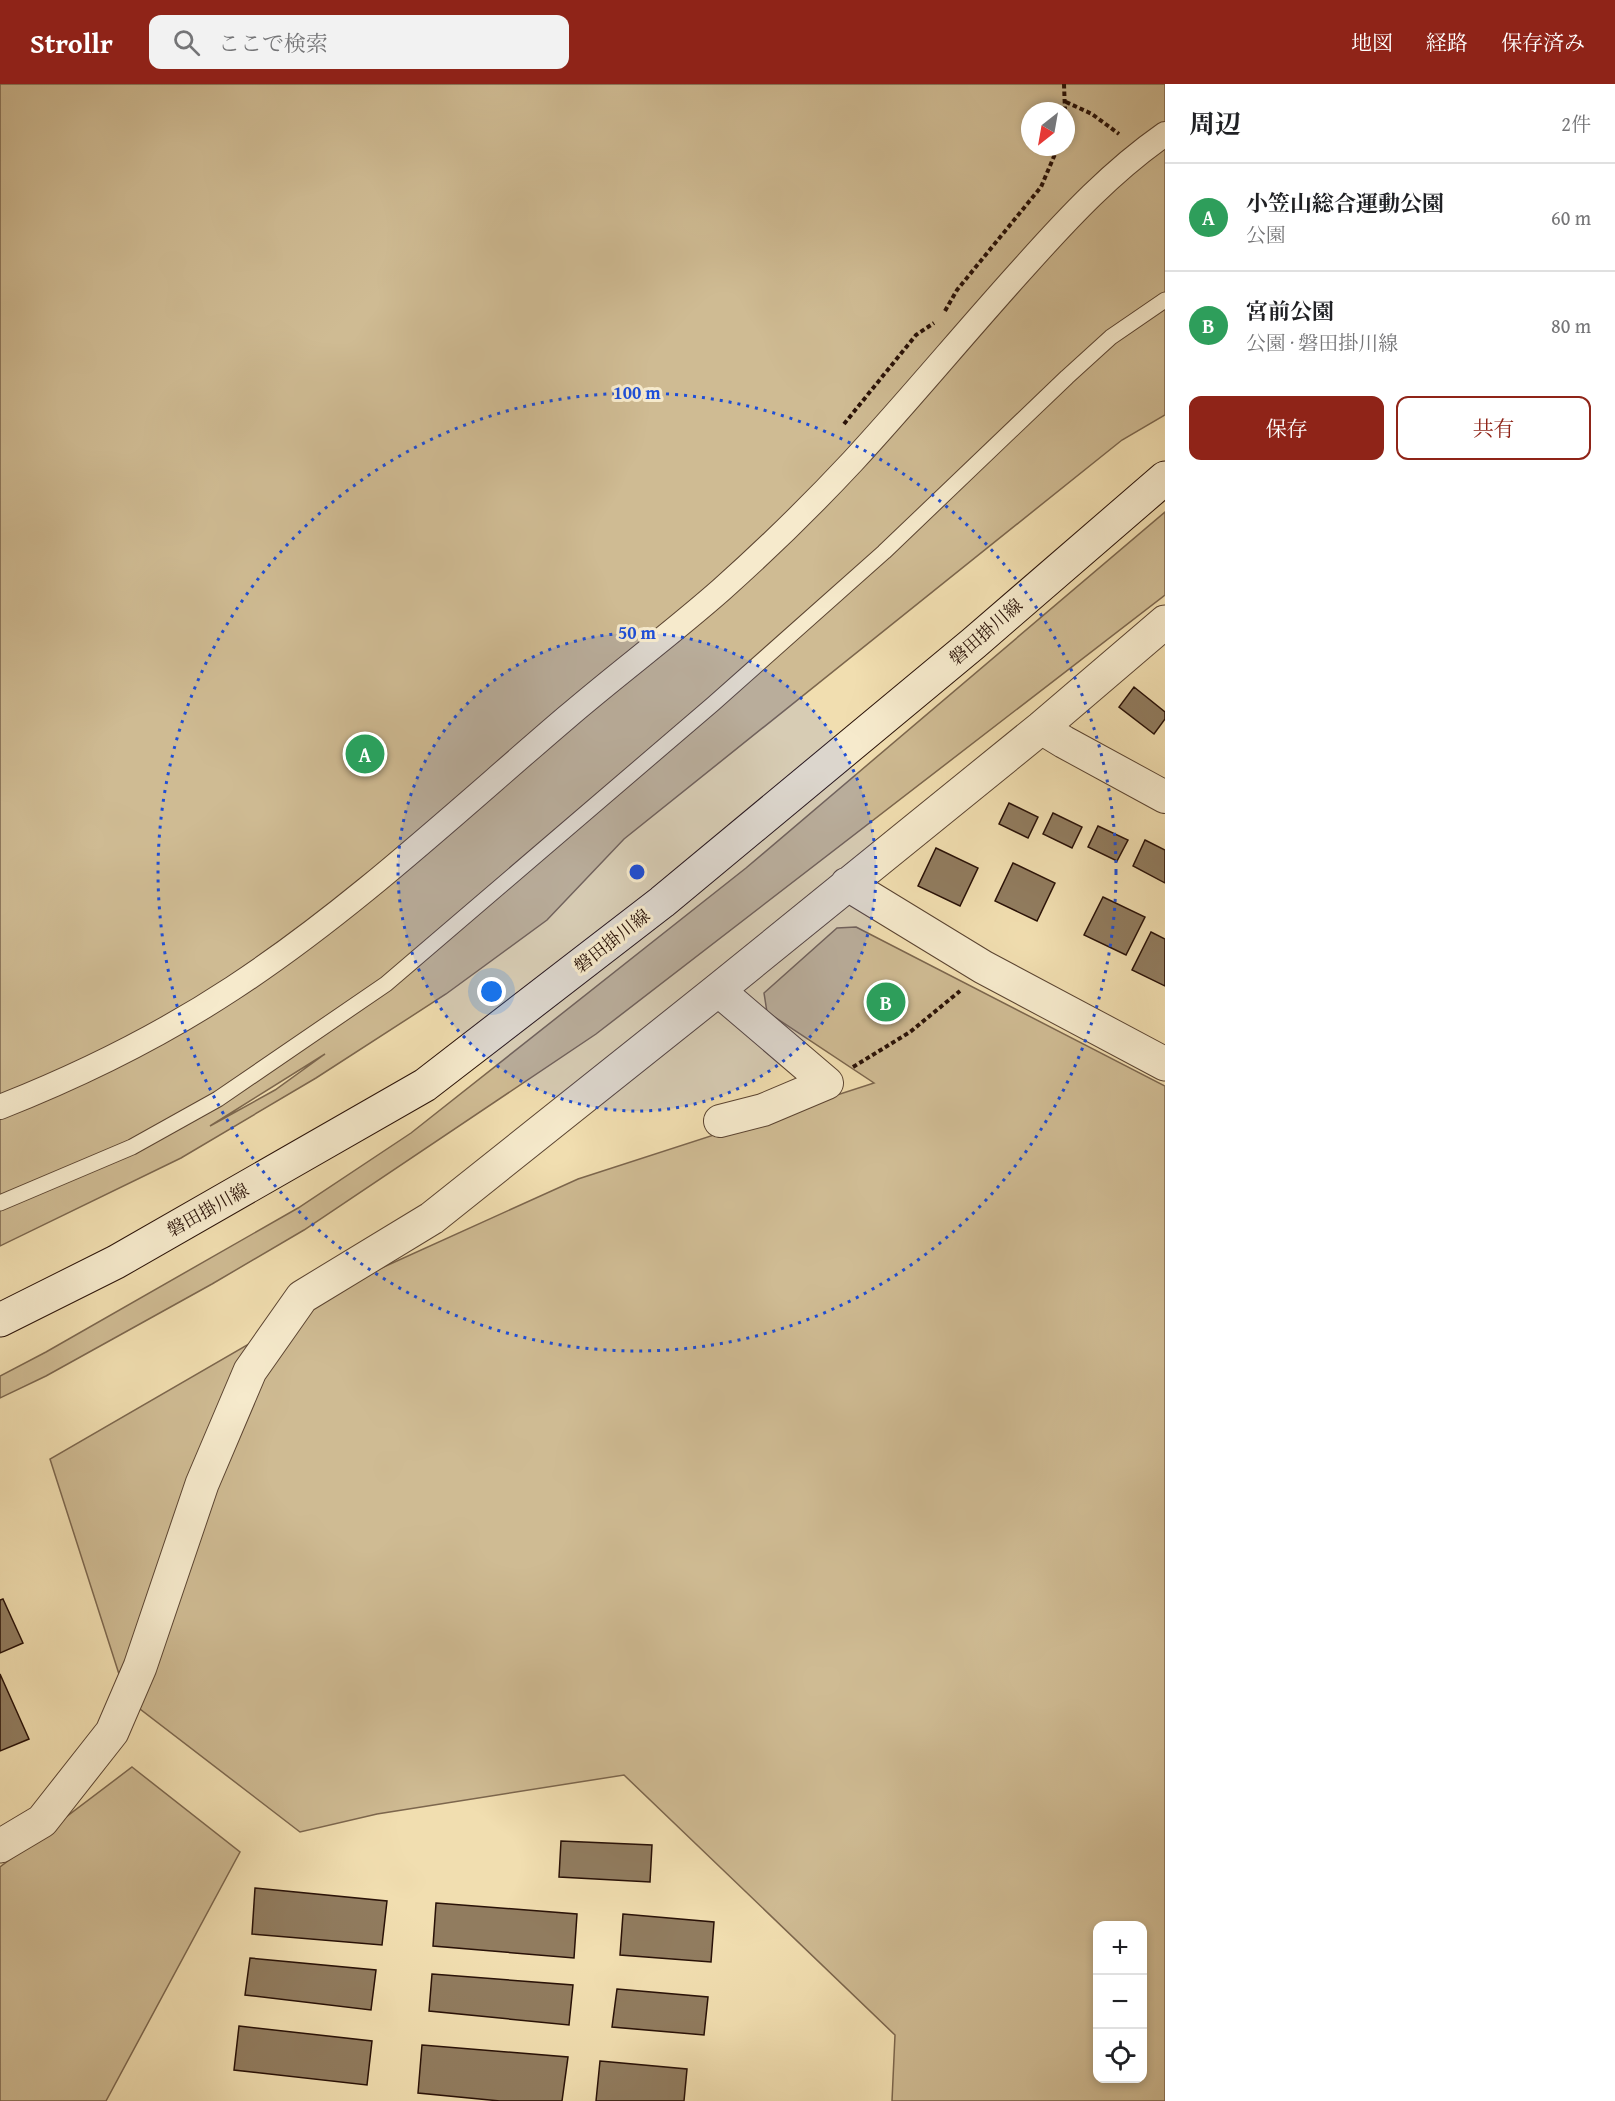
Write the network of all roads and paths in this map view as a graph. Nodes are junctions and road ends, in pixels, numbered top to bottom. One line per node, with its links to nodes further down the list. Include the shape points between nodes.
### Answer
1 (1064, 84): 2 (path)
2 (1066, 102)
3 (1075, 106): 6 (path, via 1119,133)
4 (1165, 134): 6 (street)
5 (1054, 156): 8 (path, via 1041,187 957,290 944,312 916,335)
6 (1132, 156): 18 (street, via 1074,212 854,460 768,548 447,821 291,948 232,989 103,1061)
7 (1165, 300): 20 (lane, via 1112,337 1066,377 884,552 386,984 218,1099 132,1147)
8 (841, 428)
9 (1165, 478): 21 (street, 磐田掛川線, via 662,902 425,1085 116,1262)
10 (1165, 622): 11 (street)
11 (1041, 728): 12 (street); 13 (street)
12 (1165, 797)
13 (847, 884): 14 (street); 15 (street)
14 (983, 967): 16 (street); 17 (path, via 910,1032)
15 (718, 990): 17 (street); 22 (street, via 432,1218 302,1297 250,1371 202,1484 140,1667 112,1732 42,1821)
16 (1165, 1064)
17 (827, 1083): 19 (street, via 763,1110)
18 (0, 1107)
19 (720, 1121)
20 (0, 1203)
21 (0, 1320)
22 (0, 1846)

